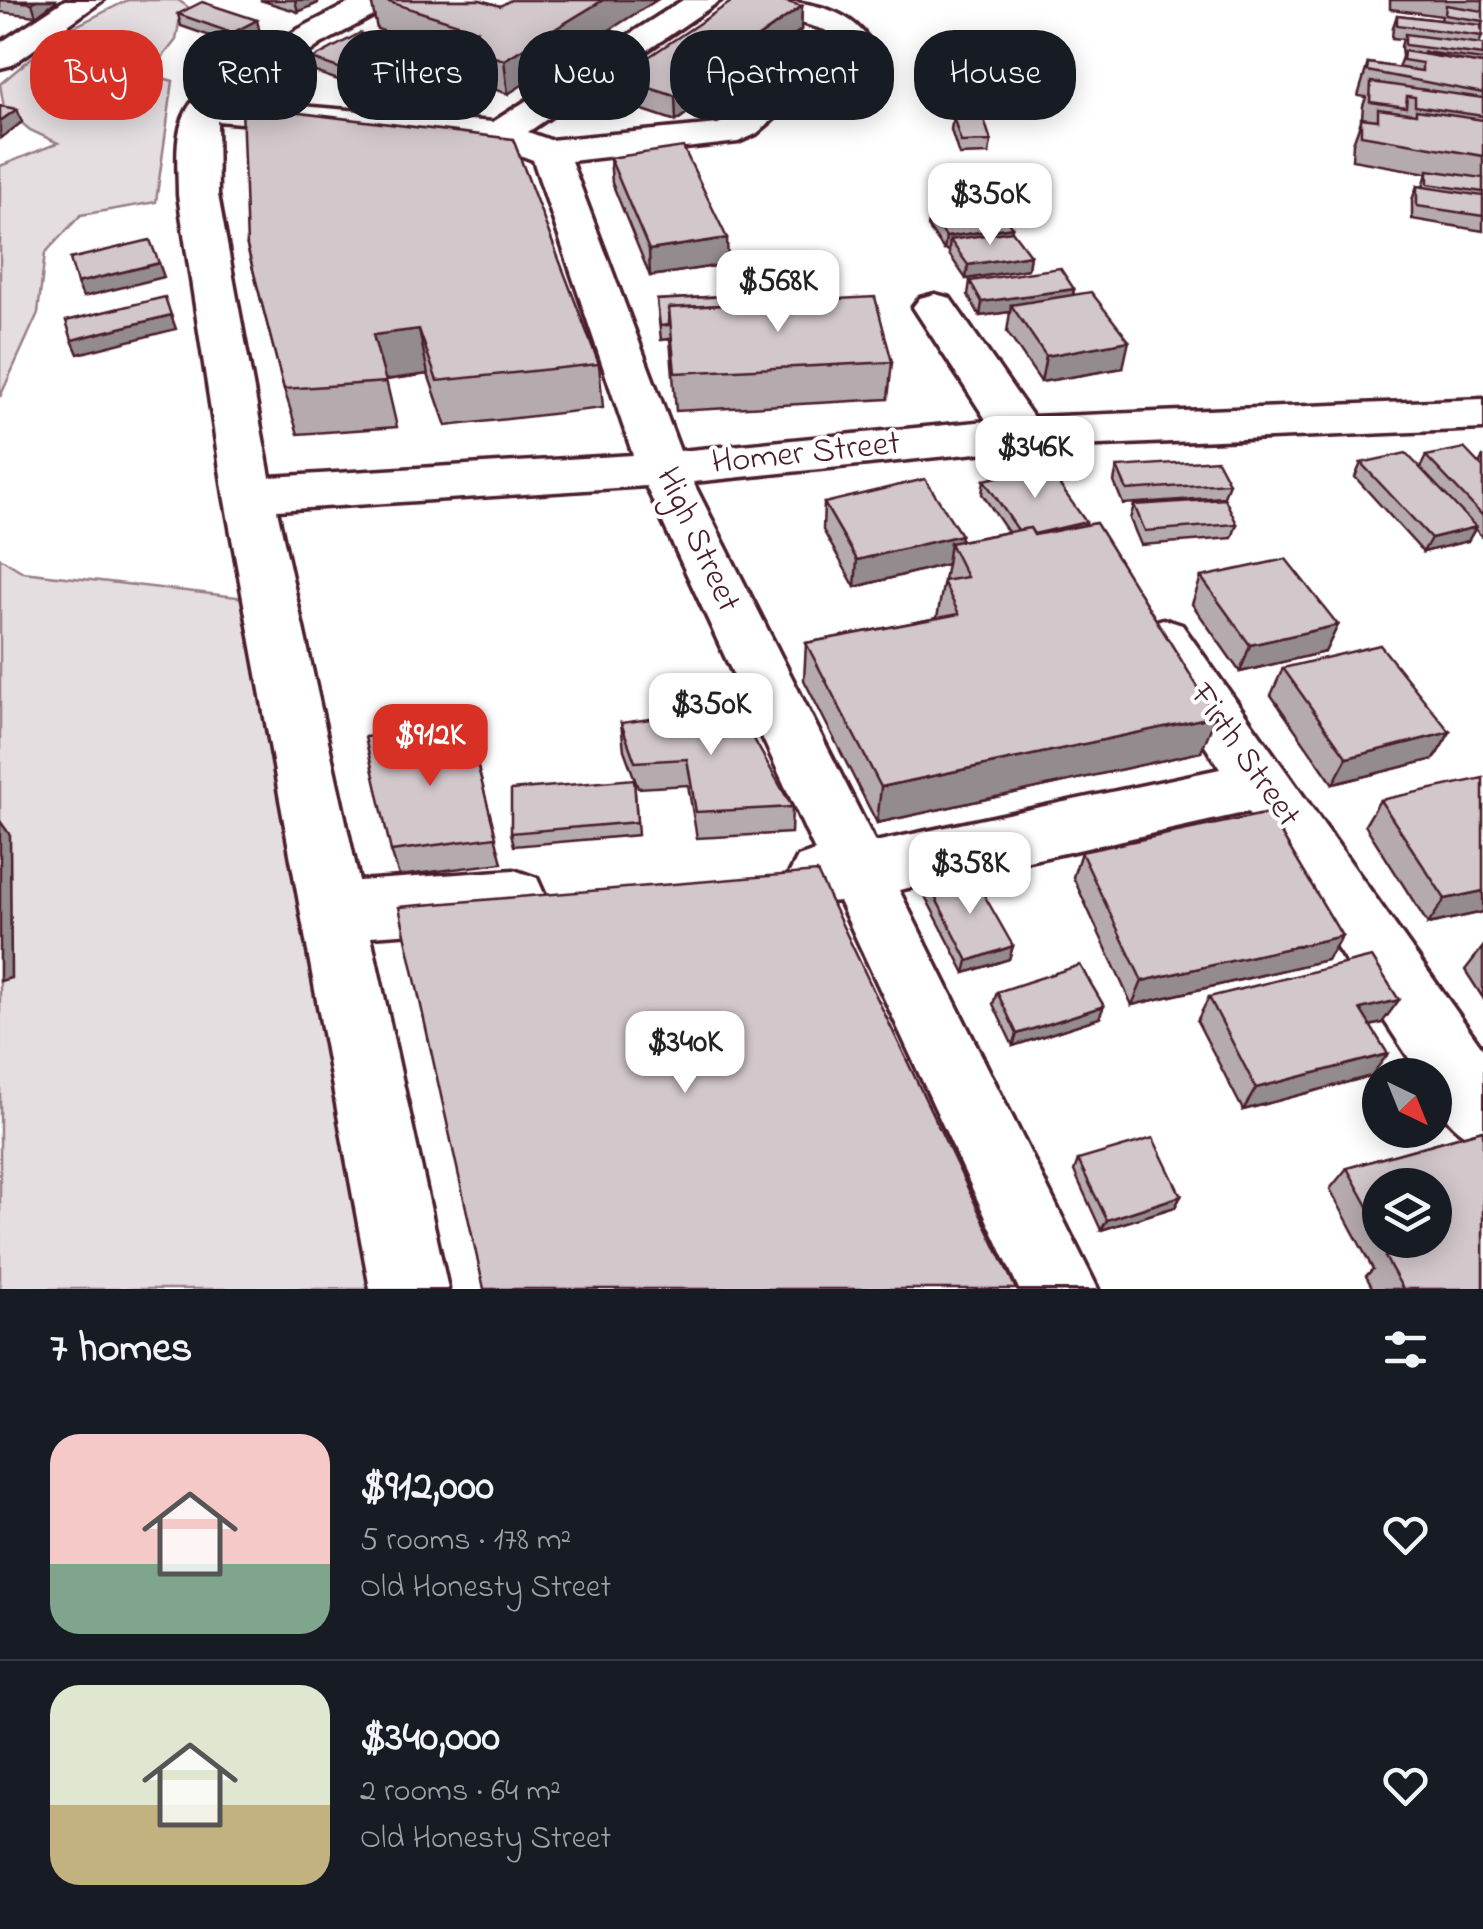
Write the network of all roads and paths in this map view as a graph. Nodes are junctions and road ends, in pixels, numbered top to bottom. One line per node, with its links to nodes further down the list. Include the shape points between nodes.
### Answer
1 (88, 0): 6 (street)
2 (379, 0): 5 (street)
3 (705, 0): 9 (street)
4 (758, 0): 10 (street, via 837,23 850,37 725,134)
5 (317, 32)
6 (0, 58)
7 (317, 118): 9 (street)
8 (198, 120): 15 (street, via 198,195)
9 (500, 134): 10 (street)
10 (546, 152): 14 (street, High Street)
11 (935, 307): 13 (street)
12 (1483, 414): 13 (street, Homer Street)
13 (1019, 433): 14 (street, Homer Street); 16 (street)
14 (662, 468): 15 (street, Homer Street); 19 (street, High Street)
15 (249, 495): 22 (street)
16 (1064, 497)
17 (1131, 592): 18 (street, Firth Street)
18 (1264, 784): 19 (street); 23 (street, Firth Street)
19 (857, 873): 20 (street); 25 (street, High Street)
20 (760, 880)
21 (566, 894): 22 (street)
22 (333, 912): 24 (street)
23 (1483, 1109)
24 (409, 1289)
25 (1059, 1289)

